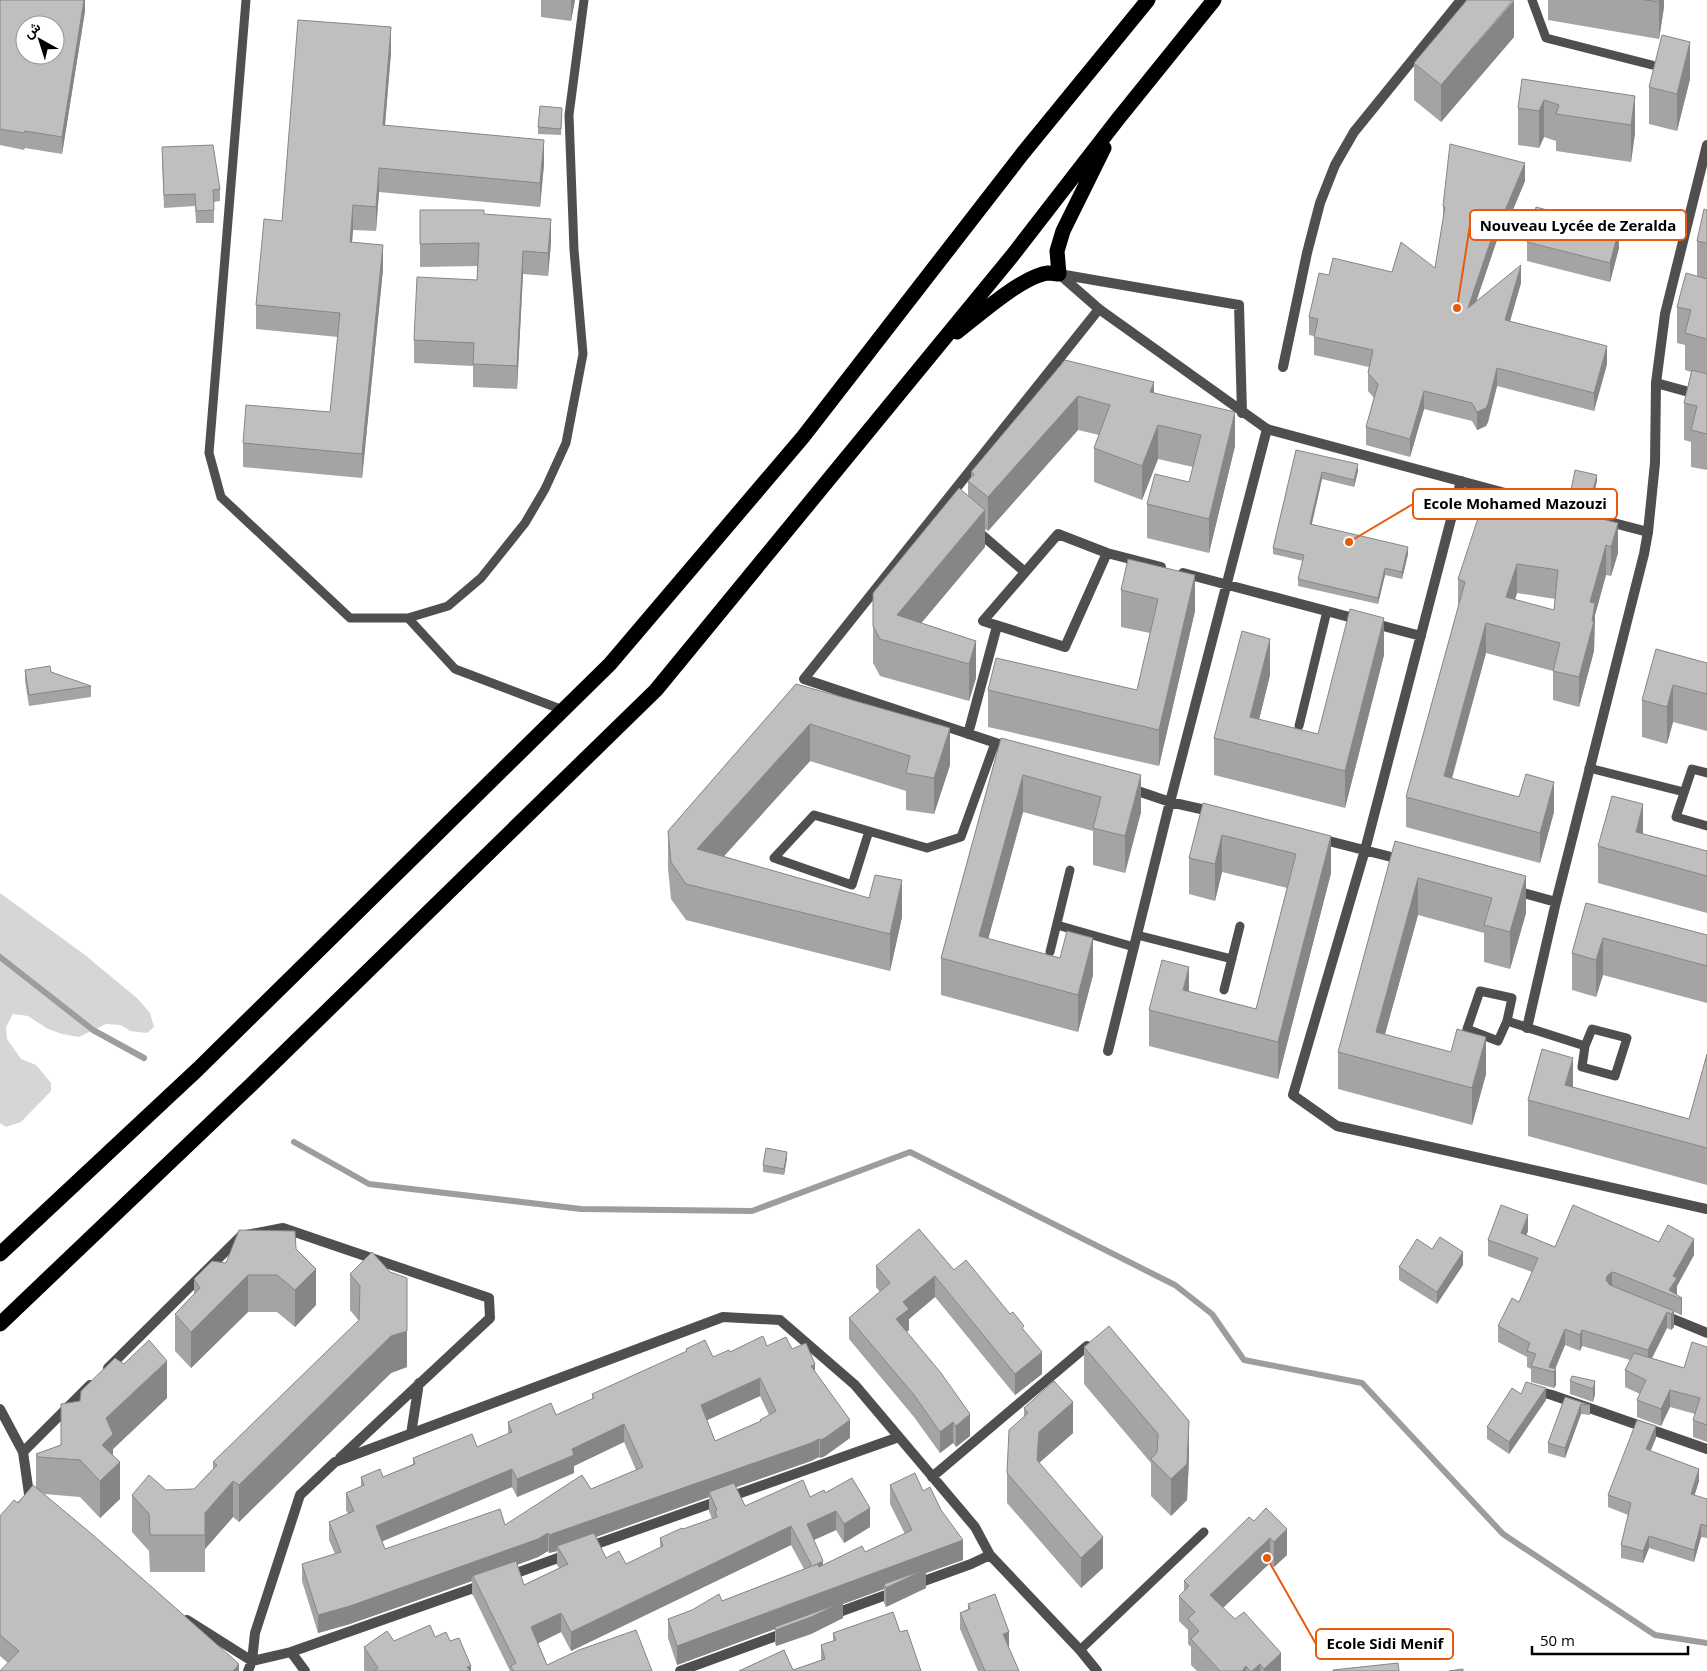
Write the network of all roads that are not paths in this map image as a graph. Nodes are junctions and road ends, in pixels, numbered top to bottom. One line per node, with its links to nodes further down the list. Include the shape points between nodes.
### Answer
1 (246, 0): 26 (lane, via 209,453 221,497 350,618)
2 (584, 0): 26 (lane, via 569,115 574,250 583,354 566,443 525,523 481,578 448,606)
3 (1148, 0): 29 (highway, via 1023,153 803,437 610,664)
4 (1214, 0): 8 (highway)
5 (1461, 0): 14 (street, via 1354,132 1335,165 1320,203 1307,253)
6 (1532, 0): 7 (lane, via 1546,38)
7 (1652, 65)
8 (1118, 119): 11 (highway, via 1063,231 1057,251); 13 (highway)
9 (1707, 145): 10 (street)
10 (1703, 179): 15 (street, via 1665,314)
11 (1060, 274): 12 (street); 13 (highway, via 1047,273 1017,286); 17 (street, via 1239,305)
12 (1099, 309): 17 (street); 31 (street, via 948,506 804,679)
13 (936, 348): 62 (highway, via 656,690)
14 (1283, 367)
15 (1656, 384): 16 (street); 21 (street, via 1655,463)
16 (1707, 397)
17 (1242, 413): 18 (street)
18 (1267, 429): 19 (street); 24 (street)
19 (1461, 481): 21 (street); 28 (street)
20 (966, 522): 23 (street)
21 (1648, 532): 34 (street)
22 (1107, 553): 23 (street, via 1058,534); 24 (street); 27 (street, via 1065,647)
23 (1025, 572): 27 (street, via 983,621)
24 (1227, 584): 25 (street); 38 (street)
25 (1327, 611): 28 (street); 30 (lane)
26 (408, 618): 29 (lane, via 455,669)
27 (997, 626): 31 (street)
28 (1421, 636): 43 (street)
29 (563, 710): 60 (highway, via 205,1062)
30 (1299, 726)
31 (968, 734): 32 (street)
32 (995, 743): 33 (street); 41 (lane, via 961,837 927,848)
33 (1022, 752)
34 (1589, 768): 37 (lane); 47 (street)
35 (1707, 773): 37 (lane, via 1692,769)
36 (1115, 783): 38 (street)
37 (1684, 792): 40 (lane, via 1676,818)
38 (1170, 802): 39 (street); 50 (street)
39 (1226, 815)
40 (1707, 826)
41 (868, 831): 41 (lane, via 852,885 774,858 814,815)
42 (1310, 836): 43 (street)
43 (1365, 850): 44 (street); 59 (street, via 1293,1095 1337,1126)
44 (1413, 863)
45 (1070, 870): 48 (lane)
46 (1499, 886): 47 (street)
47 (1556, 902): 56 (street)
48 (1057, 925): 51 (lane); 52 (lane)
49 (1240, 926): 53 (lane)
50 (1137, 935): 51 (street); 53 (lane)
51 (1134, 947): 58 (street)
52 (1050, 952)
53 (1232, 960): 54 (lane)
54 (1224, 990)
55 (1507, 1021): 55 (lane, via 1498,1041 1466,1029 1480,991 1512,998); 56 (lane)
56 (1527, 1028): 57 (lane)
57 (1585, 1046): 57 (lane, via 1582,1067 1616,1076 1627,1038 1592,1029)
58 (1108, 1051)
59 (1707, 1209)
60 (0, 1254)
61 (1648, 1308): 63 (street)
62 (0, 1324)
63 (1707, 1333)
64 (1087, 1346): 73 (street)
65 (420, 1383): 68 (street); 71 (street, via 490,1318 489,1298 283,1228 241,1236); 72 (street)
66 (1529, 1389): 70 (street)
67 (0, 1409): 71 (street)
68 (411, 1434): 69 (street, via 723,1317 780,1320 855,1385); 72 (street)
69 (899, 1437): 73 (street); 81 (street)
70 (1707, 1449)
71 (23, 1452): 74 (street, via 29,1494)
72 (336, 1462): 82 (street, via 300,1495 255,1633)
73 (932, 1477): 76 (street, via 974,1527)
74 (43, 1506)
75 (1204, 1532): 80 (lane)
76 (990, 1555): 78 (street); 80 (street)
77 (176, 1614): 82 (street)
78 (826, 1617)
79 (798, 1627): 84 (street)
80 (1080, 1650): 85 (street)
81 (291, 1652): 82 (street); 83 (street)
82 (250, 1666)
83 (305, 1671)
84 (680, 1671)
85 (1097, 1671)

